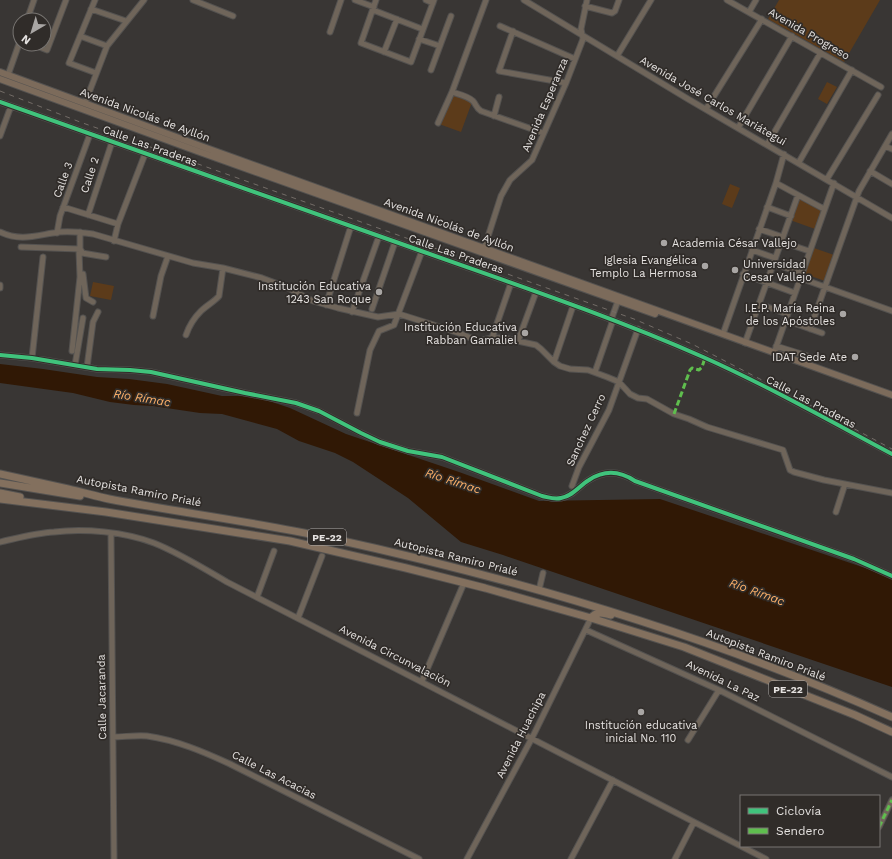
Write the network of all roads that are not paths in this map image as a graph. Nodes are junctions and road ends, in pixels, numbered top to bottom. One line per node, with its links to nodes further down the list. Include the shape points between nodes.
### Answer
1 (34, 0): 24 (street)
2 (66, 0): 38 (street)
3 (95, 0): 23 (street)
4 (144, 0): 30 (street)
5 (193, 0): 19 (street)
6 (341, 0): 34 (street)
7 (355, 0): 22 (street)
8 (376, 0): 22 (street)
9 (426, 0): 18 (street)
10 (486, 0): 55 (street)
11 (524, 0): 20 (street, Avenida José Carlos Mariátegui)
12 (537, 0): 20 (street)
13 (587, 0): 21 (street, Avenida Esperanza)
14 (619, 0): 21 (street, via 612,13)
15 (651, 0): 45 (street)
16 (728, 0): 25 (street, Avenida Progreso)
17 (756, 0): 25 (street)
18 (433, 1): 32 (street)
19 (202, 2): 26 (street)
20 (533, 6): 35 (street, Avenida José Carlos Mariátegui)
21 (585, 6): 35 (street, Avenida Esperanza)
22 (374, 8): 28 (street); 43 (street, via 361,43)
23 (91, 9): 30 (street); 36 (street)
24 (30, 12)
25 (749, 12): 29 (street, Avenida Progreso)
26 (233, 16)
27 (451, 16): 41 (street)
28 (397, 19): 32 (street); 43 (street)
29 (762, 19): 37 (street, Avenida Progreso); 61 (street)
30 (126, 21): 40 (street)
31 (500, 26): 33 (street)
32 (422, 29): 39 (street)
33 (513, 31): 46 (street); 53 (street, via 499,71)
34 (330, 32)
35 (582, 34): 45 (street, Avenida José Carlos Mariátegui); 46 (street, Avenida Esperanza, via 583,39)
36 (80, 36): 40 (street); 50 (street, via 69,63)
37 (792, 36): 44 (street, Avenida Progreso); 64 (street)
38 (52, 37)
39 (419, 39): 41 (street); 43 (street, via 411,62)
40 (107, 46): 50 (street)
41 (440, 46): 47 (street)
42 (16, 52): 51 (street)
43 (384, 52)
44 (821, 52): 48 (street, Avenida Progreso); 70 (street)
45 (617, 56): 61 (street, Avenida José Carlos Mariátegui)
46 (575, 60): 53 (street, Avenida Esperanza)
47 (431, 70)
48 (852, 70): 54 (street, Avenida Progreso); 76 (street)
49 (0, 72): 51 (main road, Avenida Nicolás de Ayllón)
50 (96, 73): 59 (street)
51 (8, 75): 59 (main road, Avenida Nicolás de Ayllón)
52 (0, 79): 72 (main road, Avenida Nicolás de Ayllón)
53 (566, 83): 65 (street, Avenida Esperanza)
54 (881, 86)
55 (452, 92): 62 (street, via 471,99 478,109); 63 (street)
56 (878, 95): 78 (street)
57 (499, 97): 62 (street)
58 (0, 102): 60 (street, Calle Las Praderas)
59 (85, 103): 72 (main road, Avenida Nicolás de Ayllón)
60 (11, 106): 66 (street, Calle Las Praderas); 68 (street)
61 (706, 109): 64 (street, Avenida José Carlos Mariátegui)
62 (494, 116): 65 (street)
63 (438, 123)
64 (738, 128): 70 (street, Avenida José Carlos Mariátegui)
65 (543, 133): 101 (street, Avenida Esperanza, via 532,160 510,180 501,196)
66 (90, 134): 69 (street, Calle Las Praderas); 84 (street, Calle 3)
67 (892, 134): 71 (street)
68 (0, 136)
69 (112, 142): 74 (street, Calle Las Praderas); 87 (street, Calle 2)
70 (767, 145): 75 (street, Avenida José Carlos Mariátegui)
71 (885, 146): 73 (street); 77 (street)
72 (198, 148): 101 (main road, Avenida Nicolás de Ayllón)
73 (892, 149)
74 (145, 154): 90 (street); 91 (street, Calle Las Praderas)
75 (784, 154): 76 (street, Avenida José Carlos Mariátegui); 79 (street)
76 (798, 162): 78 (street, Avenida José Carlos Mariátegui)
77 (870, 171): 81 (street); 83 (street)
78 (827, 179): 80 (street, Avenida José Carlos Mariátegui)
79 (776, 183): 82 (street); 85 (street)
80 (834, 183): 83 (street, Avenida José Carlos Mariátegui); 86 (street)
81 (892, 184)
82 (798, 195): 86 (street); 88 (street)
83 (856, 197): 89 (street, Avenida José Carlos Mariátegui); 115 (street)
84 (63, 207): 87 (street); 94 (street, Calle 3)
85 (767, 207): 88 (street); 92 (street)
86 (824, 209): 105 (street)
87 (88, 215): 90 (street)
88 (791, 216): 97 (street)
89 (892, 218)
90 (118, 224): 98 (street)
91 (351, 226): 96 (street, Calle Las Praderas); 121 (street)
92 (760, 229): 97 (street); 102 (street)
93 (0, 232): 94 (street, via 18,238)
94 (57, 232): 95 (street)
95 (80, 232): 98 (street); 103 (street)
96 (379, 236): 99 (street, Calle Las Praderas); 126 (street)
97 (783, 239): 105 (street); 109 (street)
98 (114, 241): 106 (street)
99 (395, 242): 104 (street, Calle Las Praderas); 123 (street)
100 (20, 247): 103 (street)
101 (482, 250): 118 (main road, Avenida Nicolás de Ayllón)
102 (752, 250): 109 (street); 111 (street)
103 (81, 251): 108 (street); 119 (street, via 85,295); 142 (street)
104 (422, 251): 113 (street, Calle Las Praderas); 127 (street)
105 (809, 251): 112 (street)
106 (168, 256): 110 (street, via 193,264); 129 (street)
107 (44, 257): 145 (street)
108 (106, 257)
109 (775, 261): 112 (street); 114 (street)
110 (223, 268): 121 (street, via 262,278); 137 (street, via 219,296 195,318)
111 (743, 274): 114 (street); 136 (street)
112 (801, 275): 115 (street); 117 (street)
113 (511, 283): 116 (street, Calle Las Praderas); 138 (street)
114 (767, 283): 117 (street); 120 (street)
115 (825, 287): 124 (street); 134 (street)
116 (536, 292): 122 (street, Calle Las Praderas); 139 (street)
117 (795, 293): 128 (street)
118 (618, 299): 131 (street); 136 (main road, Avenida Nicolás de Ayllón); 153 (main road, Avenida Nicolás de Ayllón)
119 (93, 302)
120 (759, 304): 128 (street); 140 (street)
121 (326, 305): 126 (street)
122 (573, 306): 131 (street, Calle Las Praderas); 147 (street)
123 (372, 309)
124 (892, 311)
125 (98, 312): 149 (street, via 93,322)
126 (352, 312): 127 (street, via 378,317)
127 (399, 314): 138 (street, via 478,341); 154 (street, via 392,326 379,332 370,350)
128 (788, 314): 132 (street)
129 (153, 316)
130 (83, 318): 148 (street)
131 (612, 320): 133 (street, Calle Las Praderas); 150 (street)
132 (785, 320): 134 (street); 141 (street)
133 (638, 329): 151 (street, Sanchez Cerro); 155 (street, Calle Las Praderas, via 732,371)
134 (810, 329): 135 (street)
135 (822, 333)
136 (722, 334): 140 (main road, Avenida Nicolás de Ayllón)
137 (186, 336)
138 (492, 338): 139 (street)
139 (518, 341): 147 (street, via 536,345)
140 (745, 343): 143 (main road, Avenida Nicolás de Ayllón)
141 (776, 346): 143 (street); 146 (street)
142 (72, 351)
143 (774, 353): 152 (main road, Avenida Nicolás de Ayllón)
144 (0, 355): 145 (street)
145 (32, 358): 148 (street)
146 (814, 358)
147 (554, 362): 150 (street, via 570,369)
148 (75, 365): 149 (street)
149 (87, 367): 173 (street, via 151,372 296,403 319,411 380,442 442,458 554,499 569,495 589,480 606,472 620,474 854,559)
150 (595, 372): 151 (street)
151 (619, 382): 158 (street, via 630,394 647,399 674,414 783,450 790,470 794,472); 159 (street, Sanchez Cerro)
152 (892, 395)
153 (892, 399)
154 (357, 413)
155 (892, 454)
156 (0, 474): 162 (highway, Autopista Ramiro Prialé / PE-22)
157 (0, 483): 162 (highway, via 83,497)
158 (845, 484): 161 (street); 167 (street)
159 (572, 486)
160 (0, 493): 166 (highway)
161 (892, 493)
162 (108, 498): 175 (highway, Autopista Ramiro Prialé / PE-22, via 321,536 408,555)
163 (0, 499): 165 (highway, Autopista Ramiro Prialé / PE-22)
164 (0, 502): 165 (highway)
165 (41, 504): 166 (highway, Autopista Ramiro Prialé / PE-22)
166 (106, 512): 174 (highway, Autopista Ramiro Prialé / PE-22, via 290,541)
167 (836, 512)
168 (111, 534): 169 (street, Avenida Circunvalación, via 58,531); 176 (street, Avenida Circunvalación, via 159,545); 185 (street, Calle Jacaranda)
169 (0, 542)
170 (274, 551): 176 (street)
171 (322, 556): 177 (street)
172 (543, 573): 175 (street)
173 (892, 576)
174 (464, 583): 178 (highway, Autopista Ramiro Prialé / PE-22); 181 (street)
175 (539, 590): 179 (highway, Autopista Ramiro Prialé / PE-22)
176 (257, 597): 177 (street, Avenida Circunvalación)
177 (298, 618): 181 (street, Avenida Circunvalación)
178 (591, 618): 179 (highway, via 601,613 634,622); 180 (street, Avenida Huachipa); 184 (highway, Autopista Ramiro Prialé / PE-22, via 684,647)
179 (650, 623): 183 (highway, Autopista Ramiro Prialé / PE-22, via 755,661)
180 (586, 630): 182 (street, Avenida La Paz); 186 (street, Avenida Huachipa)
181 (422, 681): 186 (street, Avenida Circunvalación)
182 (719, 690): 187 (street); 188 (street, Avenida La Paz)
183 (892, 717)
184 (892, 732)
185 (113, 737): 195 (street, Calle Jacaranda); 196 (street, Calle Las Acacias, via 147,736 205,753)
186 (532, 738): 189 (street, Avenida Circunvalación); 197 (street, Avenida Huachipa)
187 (688, 740)
188 (892, 777)
189 (613, 780): 191 (street, Avenida Circunvalación); 198 (street)
190 (892, 800): 192 (street)
191 (694, 822): 193 (street, Avenida Circunvalación); 199 (street)
192 (880, 824)
193 (740, 846)
194 (743, 847): 200 (street, Avenida Circunvalación)
195 (114, 859)
196 (419, 859)
197 (467, 859)
198 (572, 859)
199 (675, 859)
200 (766, 859)

